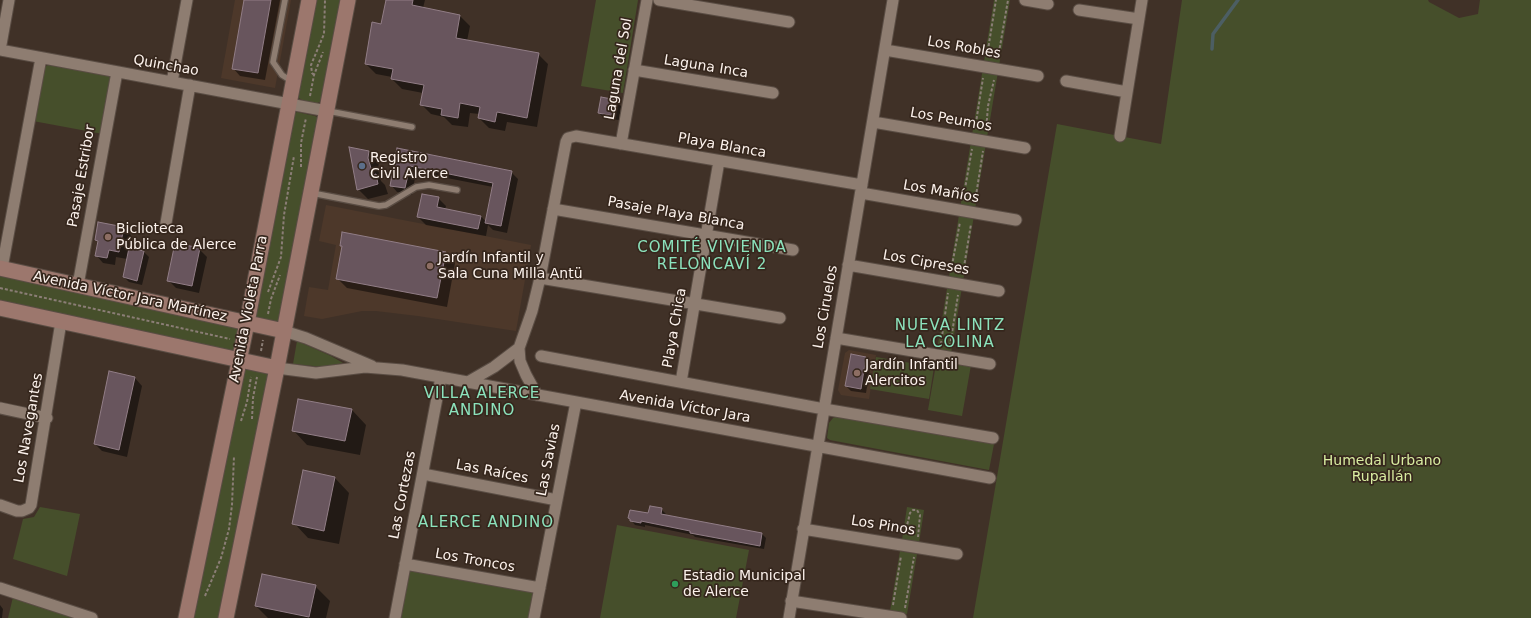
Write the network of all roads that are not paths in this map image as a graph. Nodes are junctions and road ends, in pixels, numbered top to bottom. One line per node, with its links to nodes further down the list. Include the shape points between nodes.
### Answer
1 (9, 0): 15 (street)
2 (187, 0): 22 (street)
3 (285, 0): 23 (lane, via 273,62 282,75)
4 (309, 0): 23 (main road, Avenida Violeta Parra)
5 (348, 0): 28 (main road)
6 (647, 0): 18 (street, Laguna del Sol)
7 (660, 0): 14 (street)
8 (893, 0): 16 (street, Los Ciruelos)
9 (1025, 0): 11 (street)
10 (1142, 0): 13 (street)
11 (1048, 4)
12 (1079, 10): 13 (street)
13 (1139, 19): 25 (street)
14 (789, 22)
15 (0, 50): 17 (street, Quinchao)
16 (885, 50): 20 (street, Los Robles); 29 (street, Los Ciruelos)
17 (41, 58): 19 (street, Quinchao); 44 (street)
18 (634, 70): 26 (street, Laguna Inca); 32 (street, Laguna del Sol)
19 (117, 72): 22 (street, Quinchao); 46 (street, Pasaje Estribor)
20 (1038, 76)
21 (1066, 81): 25 (street)
22 (172, 82): 24 (street, Quinchao)
23 (293, 82): 27 (main road, Avenida Violeta Parra)
24 (190, 85): 27 (street, Quinchao); 40 (street)
25 (1127, 92): 31 (street)
26 (773, 93)
27 (289, 103): 28 (street, Quinchao); 52 (main road, Avenida Violeta Parra)
28 (327, 110): 30 (lane); 37 (main road)
29 (873, 122): 33 (street, Los Peumos); 35 (street, Los Ciruelos)
30 (412, 127)
31 (1120, 136)
32 (621, 144): 34 (street, Playa Blanca); 38 (street, Playa Blanca, via 576,136 568,138)
33 (1025, 148)
34 (719, 161): 35 (street, Playa Blanca); 41 (street, Playa Chica)
35 (861, 189): 39 (street, Los Mañíos); 43 (street, Los Ciruelos)
36 (457, 190): 37 (lane, via 429,185 416,187 386,205 379,206)
37 (311, 193): 53 (main road)
38 (553, 209): 41 (street, Pasaje Playa Blanca); 45 (street)
39 (1016, 220)
40 (166, 223)
41 (707, 235): 42 (street, Pasaje Playa Blanca); 48 (street, Playa Chica)
42 (793, 250)
43 (848, 265): 47 (street, Los Cipreses); 54 (street, Los Ciruelos)
44 (1, 268): 46 (main road, Avenida Víctor Jara Martínez)
45 (540, 278): 48 (street); 55 (street)
46 (78, 285): 52 (main road, Avenida Víctor Jara Martínez)
47 (999, 291)
48 (695, 303): 50 (street); 63 (street, Playa Chica)
49 (0, 308): 51 (main road)
50 (780, 318)
51 (62, 322): 57 (main road); 68 (street, Los Navegantes)
52 (247, 323): 53 (main road, Avenida Víctor Jara Martínez); 57 (main road, Avenida Violeta Parra)
53 (284, 331): 59 (street, Avenida Víctor Jara, via 306,338); 60 (main road)
54 (836, 338): 58 (street); 67 (street, Los Ciruelos)
55 (519, 348): 62 (street); 64 (street, via 520,361)
56 (541, 356): 63 (street, Avenida Víctor Jara)
57 (239, 360): 60 (main road); 83 (main road, Avenida Violeta Parra)
58 (990, 364)
59 (369, 367): 60 (street, Avenida Víctor Jara, via 320,372); 61 (street, Avenida Víctor Jara, via 402,370)
60 (277, 368): 84 (main road)
61 (441, 378): 62 (street, Avenida Víctor Jara); 71 (street, Las Cortezas)
62 (468, 382): 64 (street, Avenida Víctor Jara)
63 (681, 382): 67 (street, Avenida Víctor Jara)
64 (537, 395): 65 (street, Avenida Víctor Jara)
65 (576, 402): 70 (street, Avenida Víctor Jara); 73 (street, Las Savias)
66 (0, 408): 68 (street)
67 (824, 409): 69 (street, Avenida Víctor Jara); 70 (street, Los Ciruelos)
68 (47, 418): 74 (street, Los Navegantes, via 31,505 22,511)
69 (993, 438)
70 (818, 446): 72 (street, Avenida Víctor Jara); 75 (street, Los Ciruelos)
71 (423, 474): 73 (street, Las Raíces); 77 (street, Las Cortezas)
72 (990, 478)
73 (557, 500): 79 (street, Las Savias)
74 (0, 505)
75 (803, 529): 76 (street, Los Pinos); 80 (street, Los Ciruelos)
76 (957, 554)
77 (405, 564): 79 (street, Los Troncos); 85 (street, Las Cortezas)
78 (0, 588): 82 (street)
79 (540, 588): 86 (street, Las Savias)
80 (792, 601): 81 (street); 87 (street, Los Ciruelos)
81 (899, 616)
82 (92, 618)
83 (186, 618)
84 (226, 618)
85 (395, 618)
86 (534, 618)
87 (789, 618)

